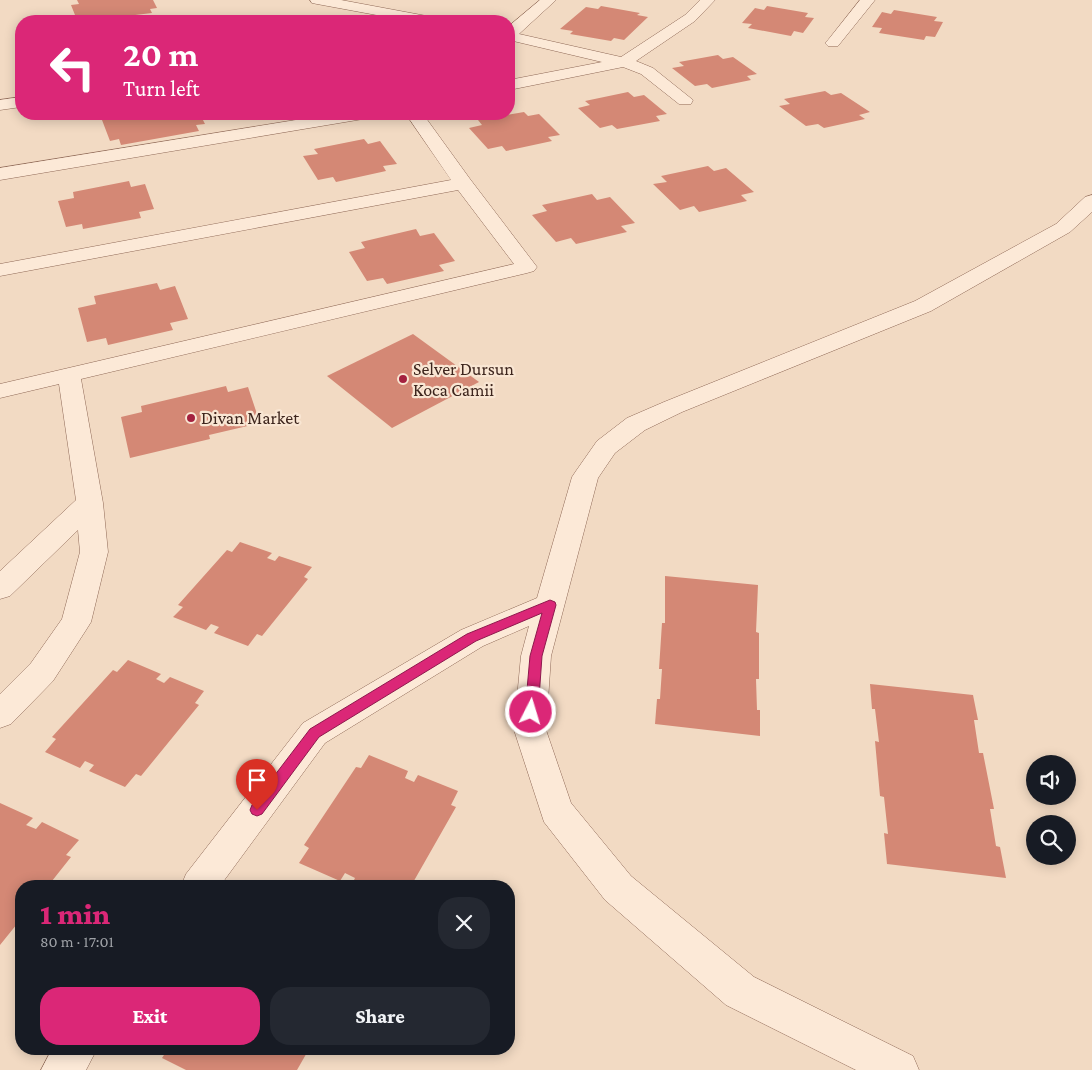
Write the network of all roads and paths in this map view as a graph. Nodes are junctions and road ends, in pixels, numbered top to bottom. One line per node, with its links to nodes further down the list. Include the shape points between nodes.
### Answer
1 (317, 0): 5 (street)
2 (549, 0): 6 (street)
3 (708, 0): 9 (street, via 690,18)
4 (868, 0): 8 (street)
5 (399, 15)
6 (515, 30)
7 (515, 36): 9 (street)
8 (833, 43)
9 (624, 62): 10 (street); 11 (street, via 647,72)
10 (515, 85)
11 (685, 100)
12 (15, 103): 13 (street)
13 (0, 105)
14 (327, 120): 16 (street)
15 (419, 120): 17 (street)
16 (0, 174)
17 (463, 183): 19 (street); 20 (street, via 527,267)
18 (1092, 201): 24 (street, via 1063,228 924,306 636,424 606,447 585,477)
19 (0, 270)
20 (69, 375): 21 (street); 22 (street)
21 (0, 391)
22 (90, 503): 23 (street); 25 (street, via 94,552 76,622 42,672)
23 (0, 588)
24 (550, 605): 26 (street, via 472,638 314,733); 29 (street, via 536,656 530,730 556,811 618,888 740,991)
25 (0, 715)
26 (204, 880)
27 (72, 1055): 28 (street)
28 (61, 1070)
29 (899, 1070)

